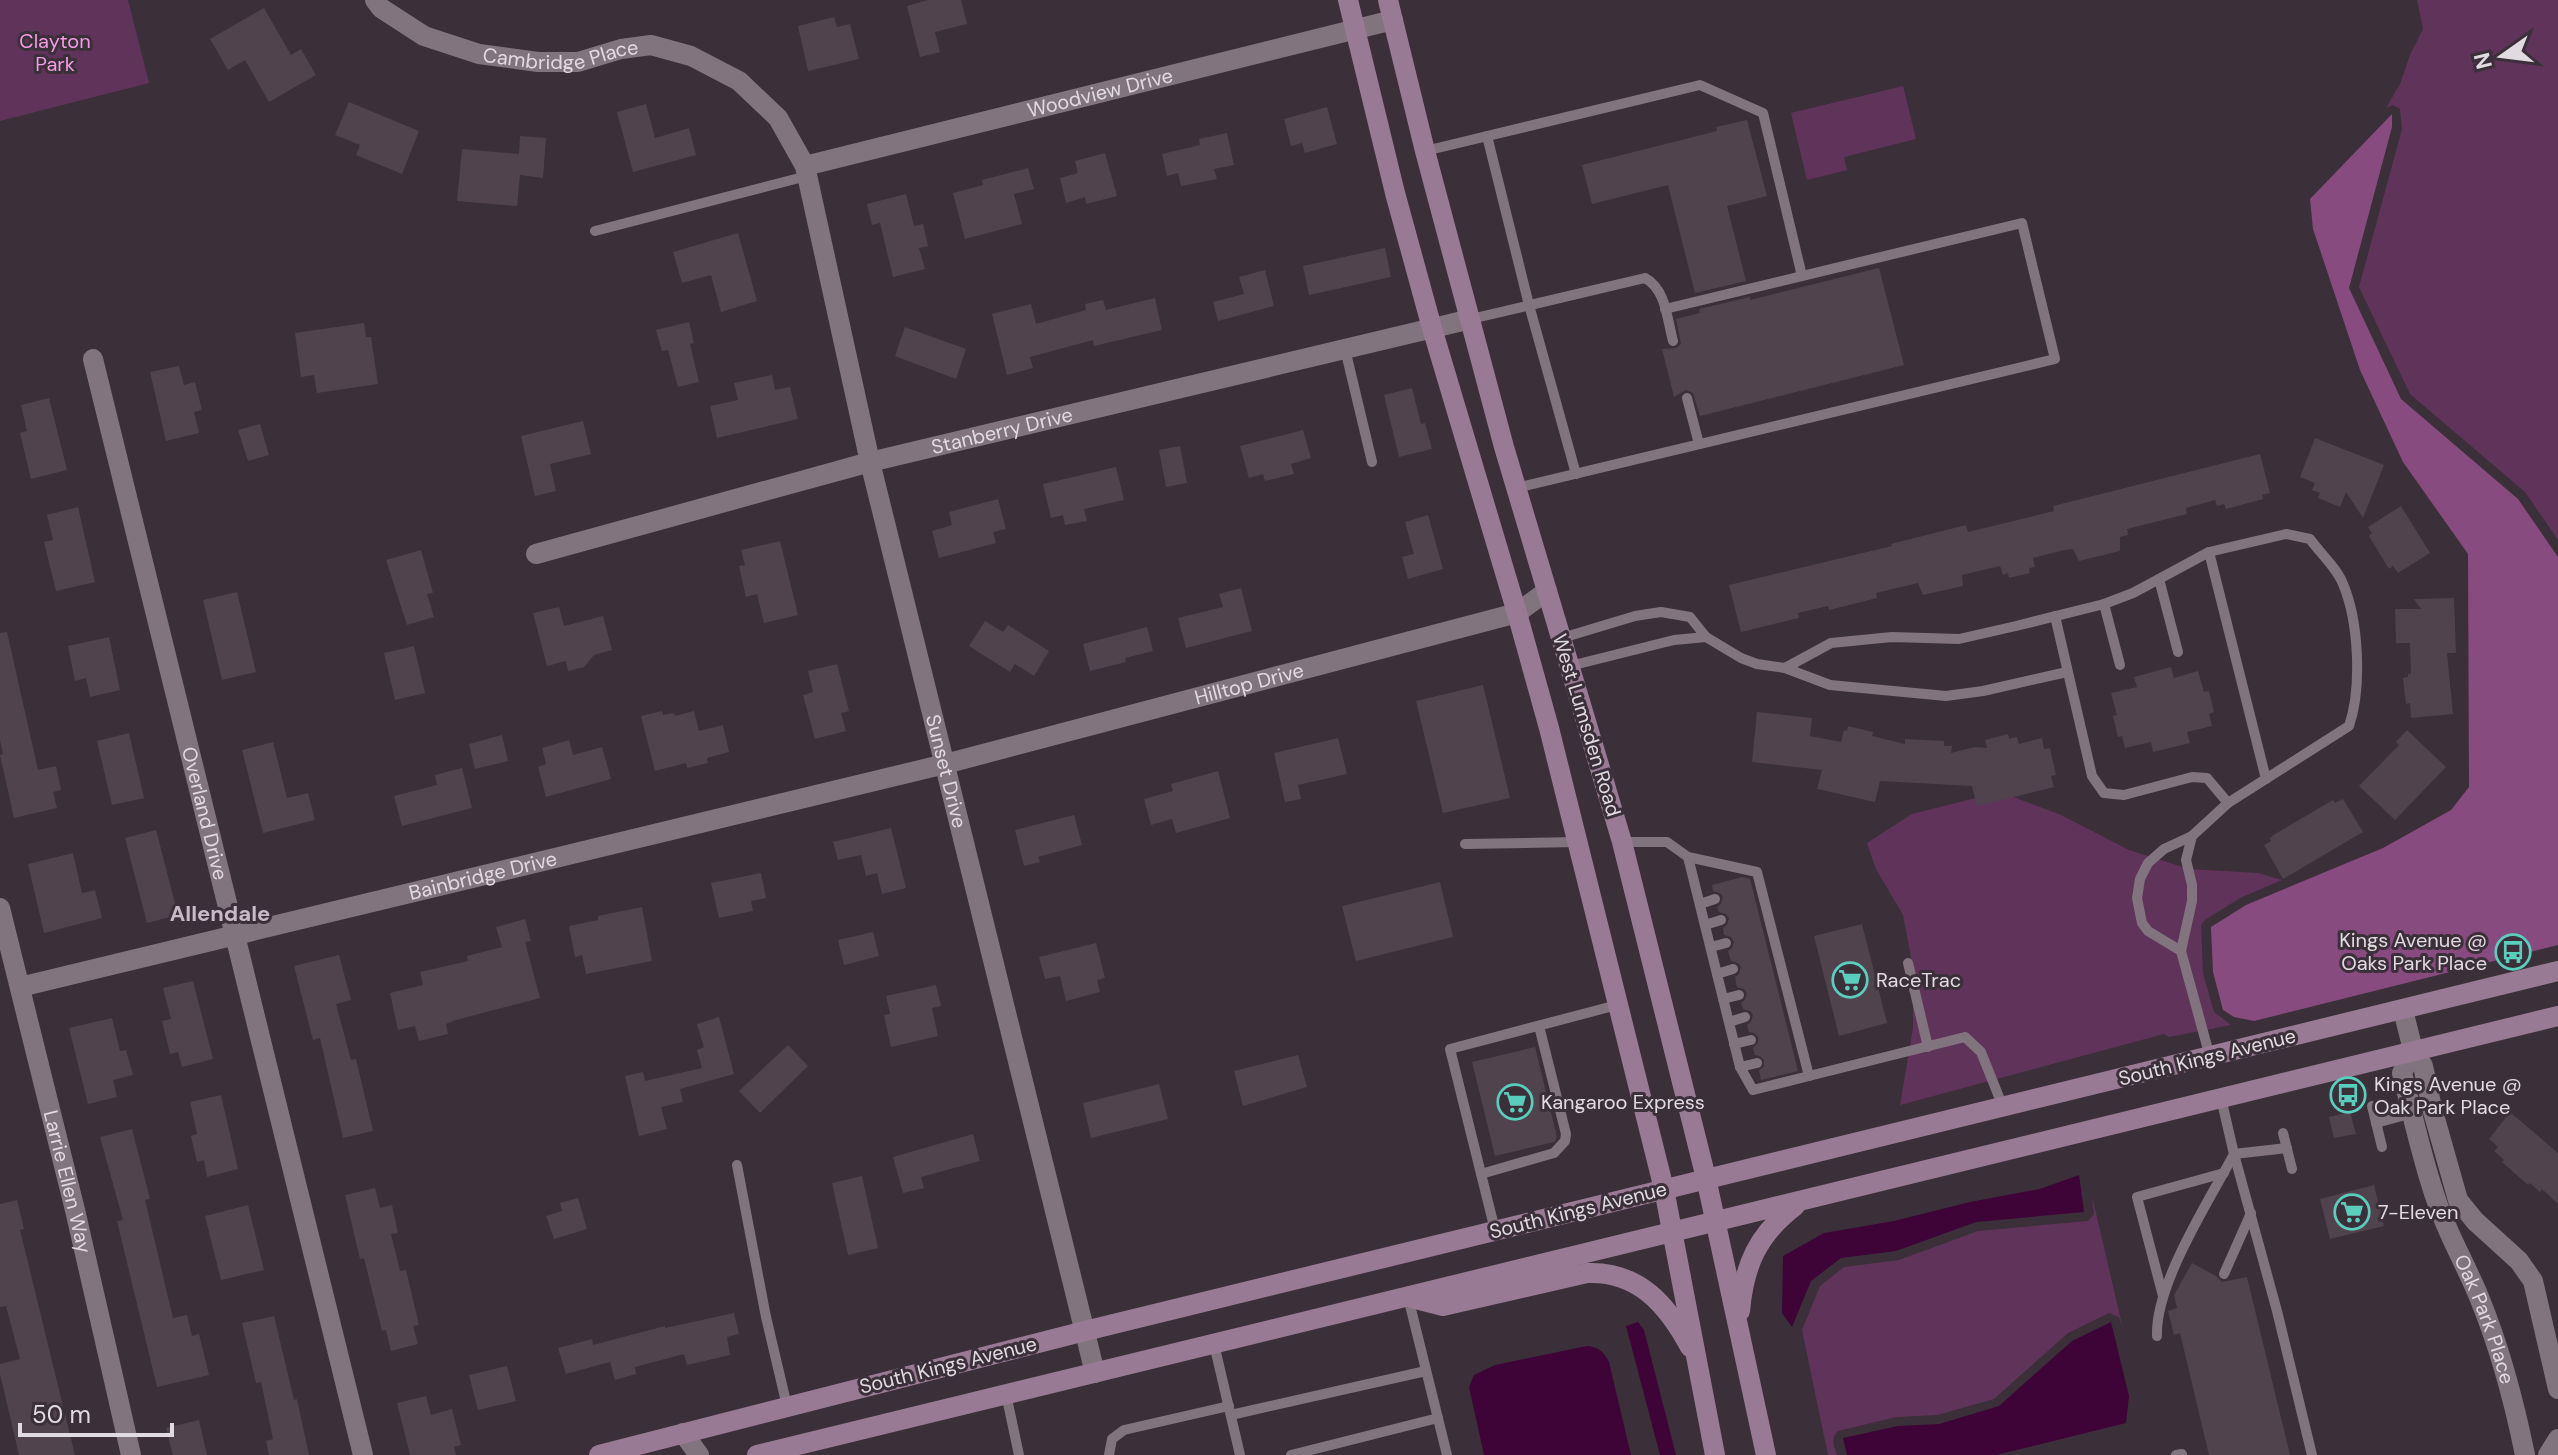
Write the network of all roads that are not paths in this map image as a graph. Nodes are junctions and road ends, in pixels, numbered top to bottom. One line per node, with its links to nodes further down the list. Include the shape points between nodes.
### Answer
1 (375, 0): 7 (street, Cambridge Place, via 424,36 479,54 578,62 651,45 691,56 739,81 778,118)
2 (1348, 0): 4 (main road, West Lumsden Road)
3 (1391, 10): 4 (street, Woodview Drive); 6 (main road, West Lumsden Road)
4 (1356, 29): 7 (street, Woodview Drive); 13 (main road, West Lumsden Road)
5 (1487, 136): 6 (lane); 9 (lane, via 1700,85 1763,113); 10 (lane)
6 (1425, 151): 12 (main road, West Lumsden Road)
7 (806, 171): 8 (lane); 19 (street, Sunset Drive)
8 (595, 231)
9 (1802, 276): 11 (lane); 18 (lane, via 2022,223 2055,359)
10 (1529, 305): 11 (lane, via 1645,278 1656,283); 12 (lane); 21 (lane)
11 (1665, 309): 14 (lane)
12 (1471, 319): 13 (street, Stanberry Drive); 22 (main road, West Lumsden Road)
13 (1432, 328): 15 (street, Stanberry Drive); 28 (main road, West Lumsden Road)
14 (1673, 341)
15 (1345, 349): 19 (street, Stanberry Drive); 20 (lane)
16 (93, 359): 50 (street, Overland Drive)
17 (1687, 398): 18 (lane)
18 (1699, 444): 21 (lane)
19 (870, 462): 24 (street, Stanberry Drive); 37 (street, Sunset Drive)
20 (1372, 462)
21 (1576, 474): 22 (lane)
22 (1516, 488): 26 (main road, West Lumsden Road)
23 (2209, 552): 25 (lane); 38 (lane); 38 (lane, via 2286,534 2310,539 2342,582 2354,623 2356,707 2349,726)
24 (536, 554)
25 (2159, 579): 27 (lane); 32 (lane)
26 (1547, 591): 28 (street, Hilltop Drive); 31 (main road, West Lumsden Road)
27 (2104, 604): 29 (lane); 33 (lane)
28 (1517, 613): 37 (street, Hilltop Drive); 41 (main road, West Lumsden Road)
29 (2055, 616): 35 (lane, via 1959,639 1892,637 1831,643); 36 (lane)
30 (1706, 637): 31 (lane, via 1690,617 1661,612); 34 (lane); 35 (lane, via 1741,658)
31 (1562, 638): 34 (main road, West Lumsden Road)
32 (2178, 652)
33 (2120, 665)
34 (1570, 666): 42 (main road, West Lumsden Road)
35 (1785, 668): 36 (lane, via 1830,685 1946,696)
36 (2067, 672): 39 (lane, via 2092,776 2104,793 2124,795 2207,778)
37 (945, 764): 50 (street, Bainbridge Drive); 101 (street, Sunset Drive)
38 (2266, 779): 39 (lane)
39 (2228, 803): 40 (lane)
40 (2192, 836): 53 (lane, via 2186,860 2192,901); 53 (lane, via 2148,863 2137,898 2148,931)
41 (1576, 842): 43 (lane); 61 (main road, West Lumsden Road)
42 (1622, 842): 44 (lane, via 1667,842); 88 (main road, West Lumsden Road)
43 (1465, 844)
44 (1688, 857): 46 (lane); 74 (lane, via 1757,872 1756,887 1798,1053)
45 (1715, 899): 46 (lane)
46 (1700, 904): 49 (lane)
47 (0, 908): 58 (street, Larrie Ellen Way)
48 (1721, 920): 49 (lane)
49 (1705, 925): 52 (lane)
50 (236, 936): 58 (street, Bainbridge Drive); 115 (street, Overland Drive)
51 (1726, 943): 52 (lane)
52 (1711, 947): 57 (lane)
53 (2181, 951): 71 (lane)
54 (1908, 963): 69 (lane)
55 (1733, 969): 57 (lane)
56 (2558, 971): 62 (main road, South Kings Avenue)
57 (1717, 974): 60 (lane)
58 (20, 987): 114 (street, Larrie Ellen Way)
59 (1739, 995): 60 (lane)
60 (1723, 999): 65 (lane)
61 (1617, 1005): 66 (lane); 89 (main road, West Lumsden Road)
62 (2403, 1010): 70 (street, Oak Park Place); 71 (main road, South Kings Avenue)
63 (2558, 1016): 70 (main road, South Kings Avenue)
64 (1745, 1017): 65 (lane)
65 (1729, 1022): 68 (lane)
66 (1539, 1026): 87 (lane, via 1565,1141 1554,1153); 87 (lane, via 1450,1049)
67 (1751, 1040): 68 (lane)
68 (1734, 1044): 73 (lane)
69 (1928, 1047): 74 (lane); 77 (lane, via 1965,1037 1981,1052)
70 (2413, 1050): 75 (main road, South Kings Avenue); 78 (street, Oak Park Place, via 2402,1073)
71 (2210, 1057): 77 (main road, South Kings Avenue)
72 (1757, 1063): 73 (lane)
73 (1740, 1067): 74 (lane, via 1753,1090)
74 (1809, 1076)
75 (2221, 1097): 83 (lane); 90 (main road, South Kings Avenue)
76 (2372, 1106): 79 (lane)
77 (2003, 1107): 88 (main road, South Kings Avenue)
78 (2422, 1111): 79 (lane); 92 (street, Oak Park Place, via 2458,1200); 96 (street, Oak Park Place, via 2437,1203)
79 (2376, 1123): 81 (lane)
80 (2283, 1133): 82 (lane)
81 (2382, 1147)
82 (2287, 1148): 83 (lane); 85 (lane)
83 (2234, 1154): 86 (lane); 91 (lane)
84 (737, 1165): 109 (lane)
85 (2292, 1169)
86 (2224, 1173): 98 (lane); 98 (lane, via 2137,1197)
87 (1481, 1174): 94 (lane)
88 (1706, 1178): 89 (main road, South Kings Avenue); 93 (main road, West Lumsden Road)
89 (1664, 1189): 94 (main road, South Kings Avenue); 95 (main road, West Lumsden Road)
90 (1801, 1201): 93 (main road, South Kings Avenue); 100 (main road, via 1777,1219 1758,1244 1742,1295)
91 (2251, 1213): 97 (lane); 127 (lane)
92 (2475, 1221): 96 (street); 107 (street, Oak Park Place, via 2533,1281)
93 (1716, 1222): 95 (main road, South Kings Avenue); 100 (main road, West Lumsden Road)
94 (1495, 1230): 101 (main road, South Kings Avenue)
95 (1674, 1232): 99 (main road, South Kings Avenue); 104 (main road, West Lumsden Road)
96 (2452, 1237): 128 (street, Oak Park Place, via 2495,1341)
97 (2224, 1274)
98 (2163, 1296): 102 (lane)
99 (1408, 1297): 103 (main road, South Kings Avenue); 104 (main road, via 1443,1306 1609,1272 1663,1306); 105 (lane)
100 (1739, 1327): 126 (main road, West Lumsden Road)
101 (1085, 1331): 106 (street, Sunset Drive); 109 (main road, South Kings Avenue)
102 (2157, 1336)
103 (1214, 1344): 106 (main road, South Kings Avenue); 110 (lane)
104 (1700, 1365): 125 (main road, West Lumsden Road)
105 (1426, 1371): 110 (lane); 111 (lane)
106 (1095, 1373): 108 (main road, South Kings Avenue)
107 (2558, 1389)
108 (1006, 1394): 119 (main road, South Kings Avenue); 120 (lane)
109 (787, 1406): 112 (main road, South Kings Avenue)
110 (1230, 1411): 121 (lane, via 1124,1430 1112,1439); 122 (lane)
111 (1438, 1418): 123 (lane); 124 (lane)
112 (683, 1433): 116 (main road, South Kings Avenue); 117 (street); 118 (street)
113 (2558, 1439): 129 (street)
114 (131, 1455)
115 (363, 1455)
116 (599, 1455)
117 (683, 1455)
118 (699, 1455)
119 (757, 1455)
120 (1019, 1455)
121 (1109, 1455)
122 (1240, 1455)
123 (1291, 1455)
124 (1447, 1455)
125 (1715, 1455)
126 (1766, 1455)
127 (2312, 1455)
128 (2525, 1455)
129 (2548, 1455)

